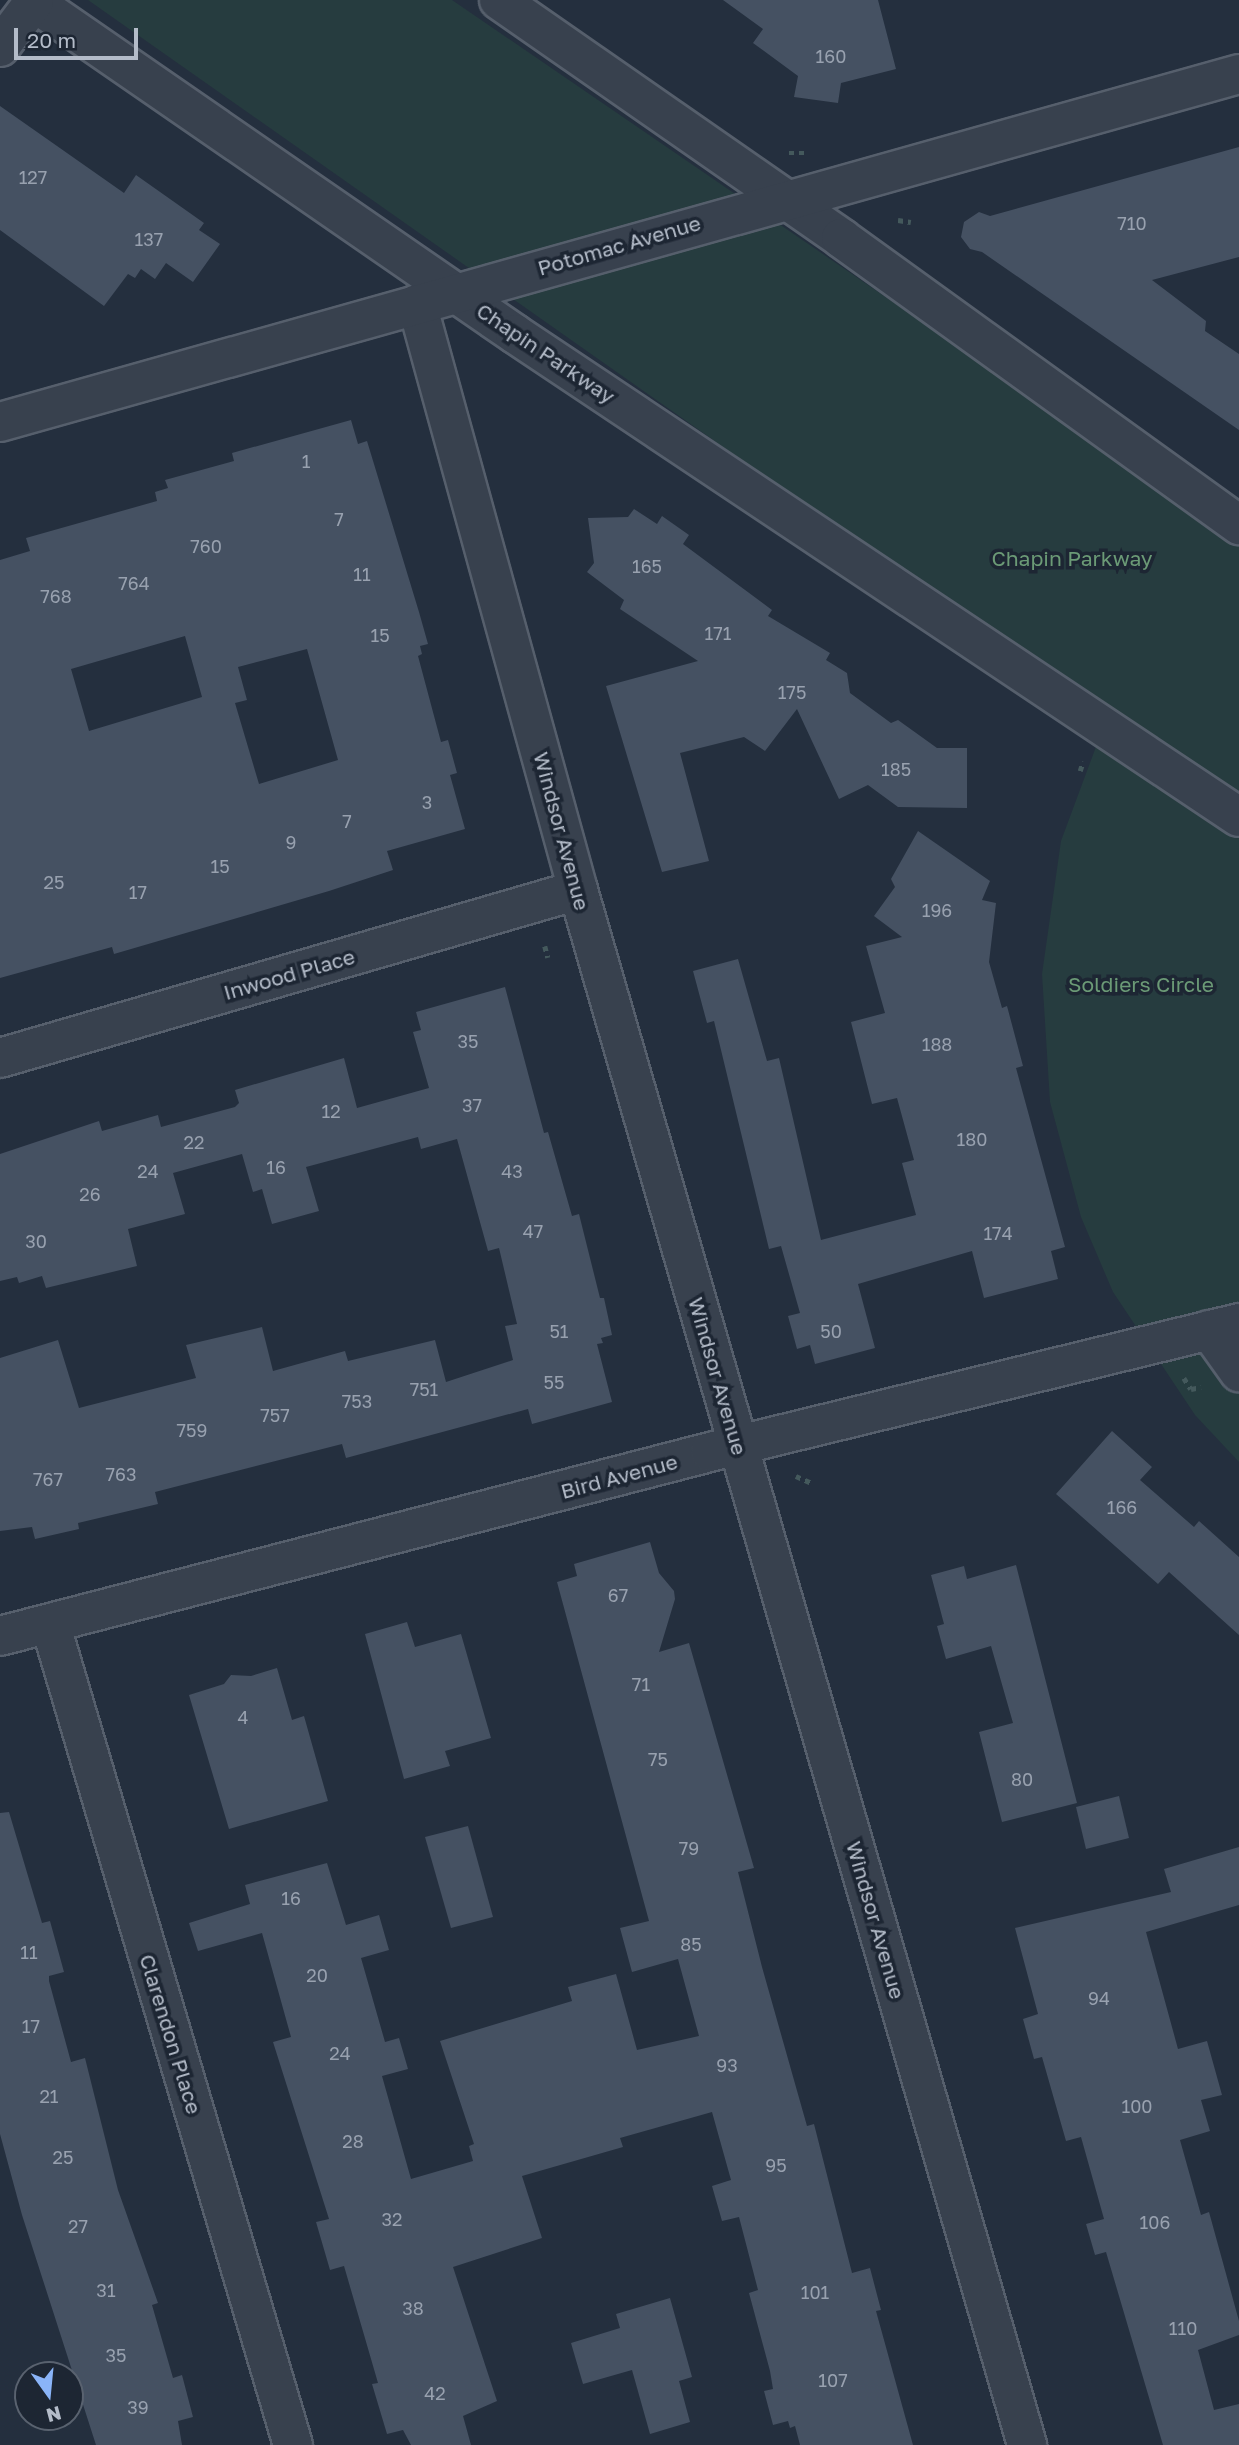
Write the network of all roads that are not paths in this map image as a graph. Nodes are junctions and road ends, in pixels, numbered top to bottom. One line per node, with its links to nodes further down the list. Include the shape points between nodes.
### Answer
1 (499, 0): 5 (street)
2 (33, 1): 3 (street); 6 (street, Chapin Parkway)
3 (0, 47)
4 (1239, 74): 5 (street, Potomac Avenue)
5 (784, 199): 6 (street, Potomac Avenue); 9 (street)
6 (455, 292): 7 (street, Potomac Avenue); 10 (street, Chapin Parkway)
7 (417, 304): 8 (street, Potomac Avenue); 11 (street, Windsor Avenue)
8 (0, 422)
9 (1239, 524)
10 (1239, 817)
11 (578, 890): 12 (street, Inwood Place); 15 (street, Windsor Avenue)
12 (0, 1058)
13 (1224, 1326): 14 (street); 15 (street, Bird Avenue)
14 (1239, 1372)
15 (738, 1445): 16 (street, Bird Avenue); 19 (street, Windsor Avenue)
16 (50, 1623): 17 (street, Bird Avenue); 18 (street, Clarendon Place)
17 (0, 1636)
18 (293, 2445)
19 (1027, 2445)

